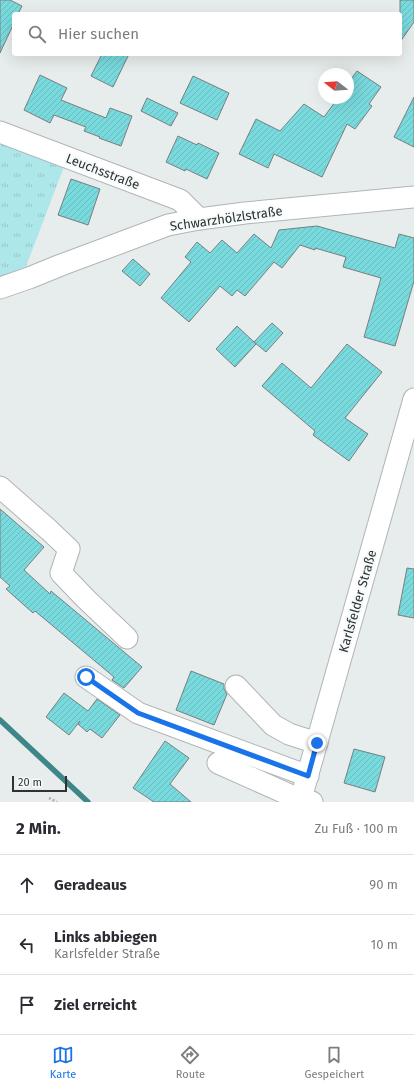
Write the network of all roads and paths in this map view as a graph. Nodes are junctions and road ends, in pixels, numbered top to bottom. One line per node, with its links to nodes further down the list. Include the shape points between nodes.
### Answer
1 (0, 132): 3 (street, Leuchsstraße, via 180,200)
2 (414, 197): 3 (street, Schwarzhölzlstraße)
3 (199, 219): 4 (street, Schwarzhölzlstraße, via 168,225)
4 (0, 288)
5 (414, 399): 10 (street, Karlsfelder Straße)
6 (0, 487): 7 (street, via 69,549 61,573)
7 (127, 638)
8 (86, 677): 12 (street, via 138,713)
9 (236, 686): 10 (street, via 274,725 290,734)
10 (317, 743): 12 (street, Karlsfelder Straße)
11 (218, 763): 14 (street)
12 (308, 776): 14 (street, Karlsfelder Straße)
13 (49, 798): 15 (path)
14 (304, 801)
15 (57, 802)

